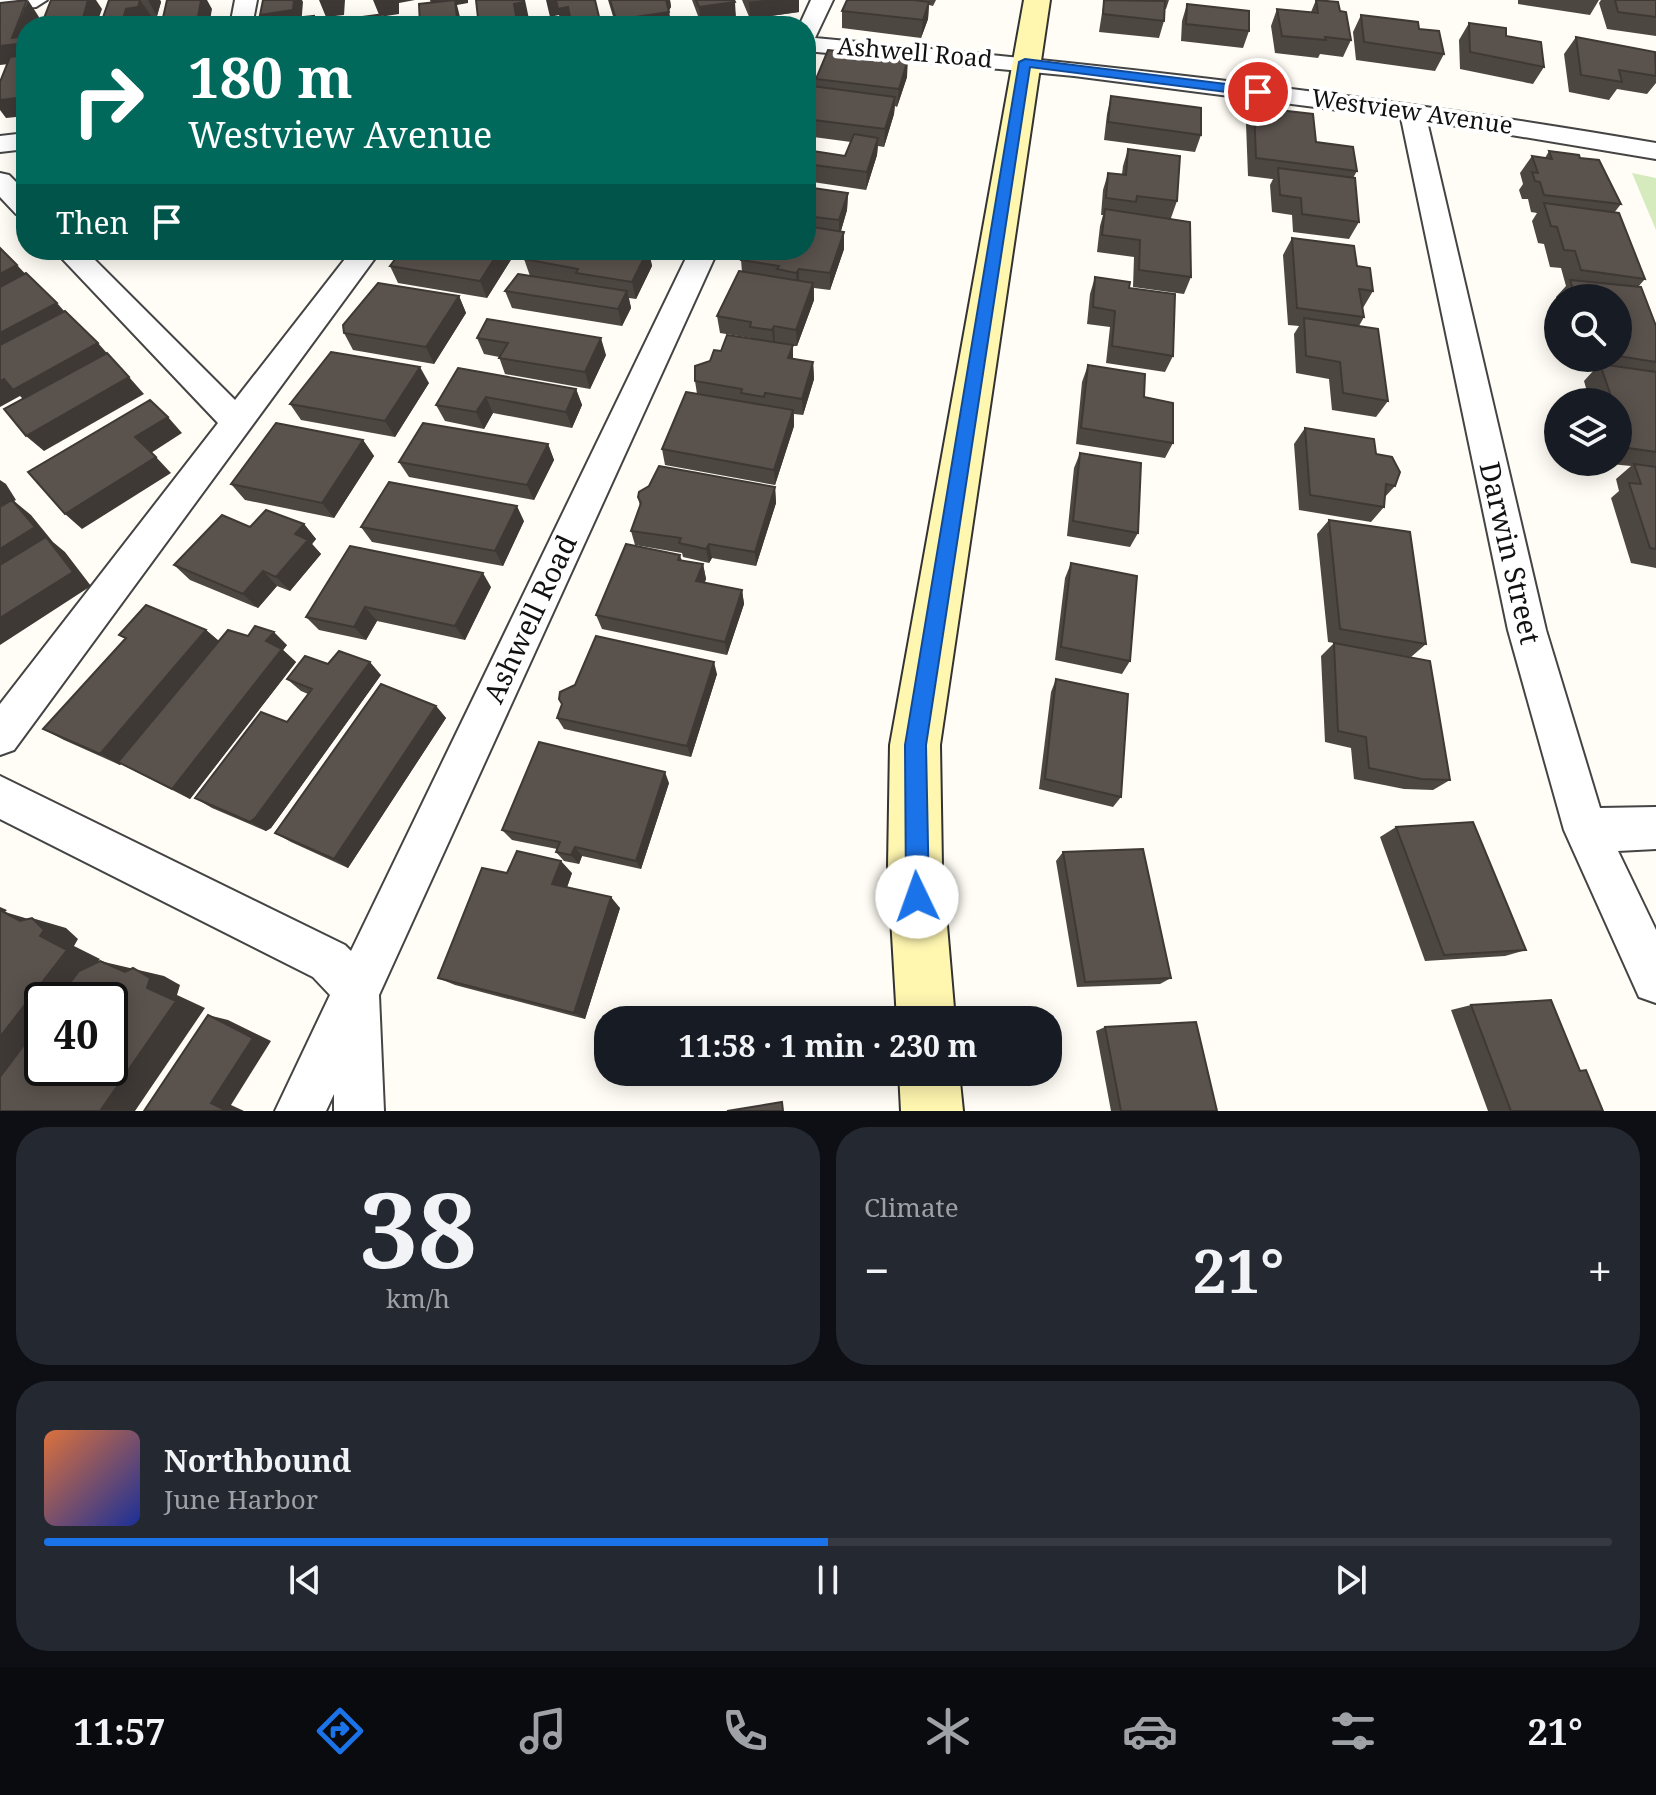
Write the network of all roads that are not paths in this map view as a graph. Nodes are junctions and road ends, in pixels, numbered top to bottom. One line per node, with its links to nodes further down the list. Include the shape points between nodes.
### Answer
1 (36, 0): 3 (street)
2 (1037, 0): 5 (street, Ashwell Road)
3 (0, 4)
4 (816, 45): 5 (street, Ashwell Road)
5 (1025, 62): 6 (street, Westview Avenue); 20 (street, Ashwell Road, via 915,745 915,866)
6 (1412, 111): 7 (street, Westview Avenue); 17 (street, Darwin Street, via 1527,630)
7 (1656, 151)
8 (0, 181): 9 (street)
9 (16, 198)
10 (78, 260): 13 (street)
11 (359, 260): 13 (street)
12 (699, 260): 19 (street, Ashwell Road)
13 (237, 422): 14 (street)
14 (0, 736)
15 (0, 797): 19 (street, via 329,961)
16 (1656, 828): 17 (street)
17 (1585, 830): 18 (street, Darwin Street)
18 (1656, 980)
19 (355, 988): 22 (street, Ashwell Road); 23 (street)
20 (925, 1006)
21 (930, 1086): 24 (street)
22 (300, 1111)
23 (359, 1111)
24 (932, 1111)

